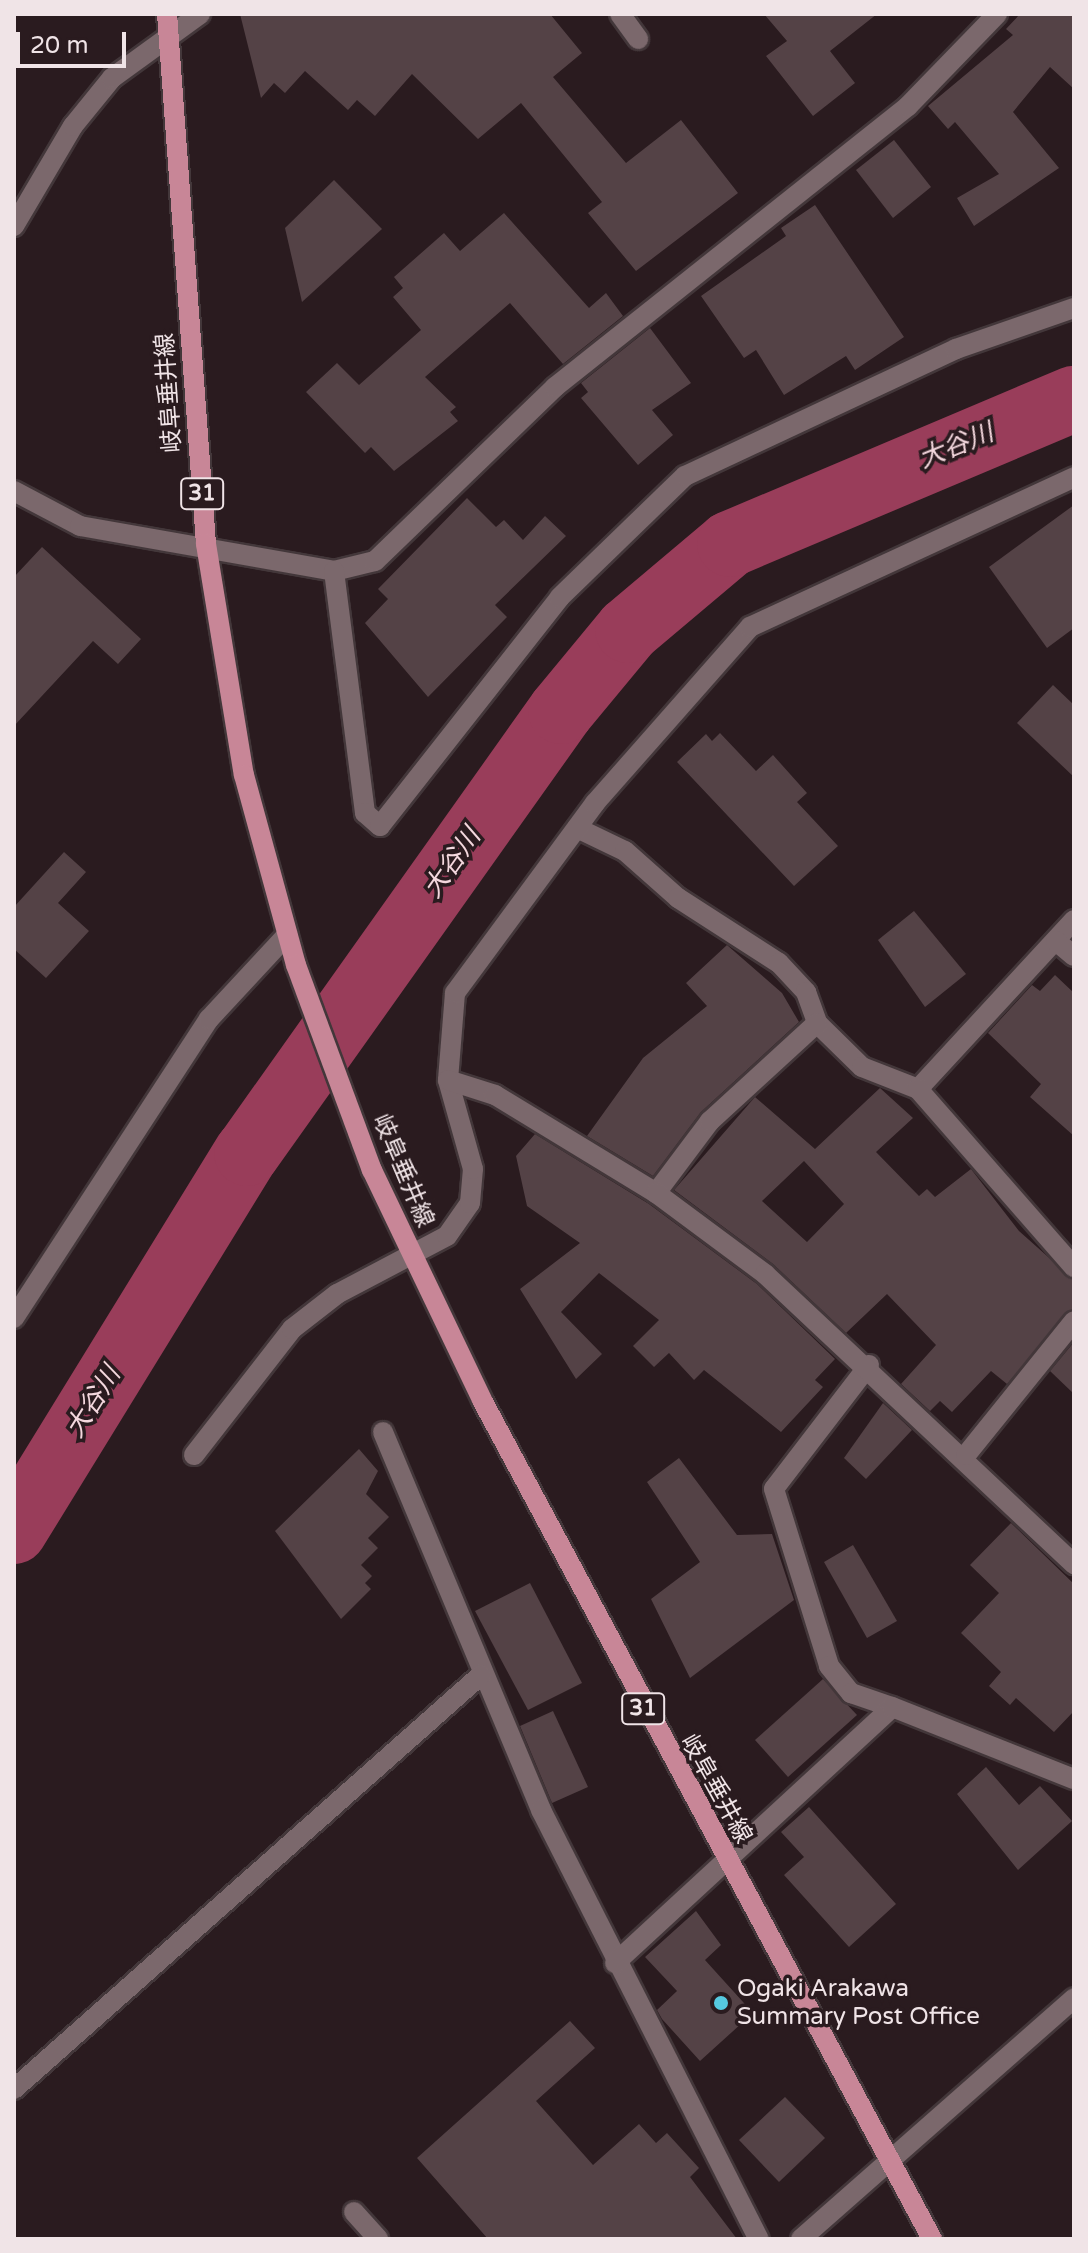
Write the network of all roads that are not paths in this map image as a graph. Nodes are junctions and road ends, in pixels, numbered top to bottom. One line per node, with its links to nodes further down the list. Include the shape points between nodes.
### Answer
1 (200, 14): 4 (street)
2 (620, 14): 5 (street)
3 (997, 14): 11 (street, via 908,106 555,387 375,561)
4 (169, 23): 6 (street, via 83,114); 10 (main road, 岐阜垂井線 / 31)
5 (638, 39)
6 (14, 226)
7 (1074, 308): 11 (street, via 956,349 685,476 560,597 380,826 365,813)
8 (1074, 477): 12 (street, via 750,627)
9 (14, 491): 10 (street, via 80,526)
10 (206, 544): 11 (street); 14 (main road, 岐阜垂井線 / 31, via 244,775)
11 (334, 571)
12 (577, 828): 17 (street, via 625,851 678,898 779,963 806,992); 18 (street, via 455,993)
13 (1074, 920): 15 (street)
14 (287, 935): 21 (main road, 岐阜垂井線 / 31, via 372,1170); 23 (street, via 209,1019)
15 (1056, 941): 16 (street); 19 (street)
16 (1074, 956)
17 (817, 1023): 19 (street, via 862,1067); 20 (street, via 710,1121)
18 (448, 1080): 20 (street, via 495,1095); 21 (street, via 473,1169 470,1203 447,1236)
19 (918, 1089): 22 (street)
20 (656, 1193): 25 (street, via 765,1274)
21 (414, 1259): 27 (street, via 337,1294 292,1329); 33 (main road, 岐阜垂井線 / 31)
22 (1074, 1267)
23 (14, 1318)
24 (1074, 1321): 28 (street)
25 (869, 1365): 28 (street); 31 (street, via 774,1489 829,1666 851,1693)
26 (383, 1432): 30 (street)
27 (194, 1455)
28 (966, 1455): 29 (street)
29 (1074, 1564)
30 (481, 1675): 34 (street); 36 (street)
31 (892, 1707): 32 (street); 33 (street)
32 (1074, 1779)
33 (726, 1862): 34 (street); 37 (main road, 岐阜垂井線 / 31)
34 (615, 1963): 40 (street)
35 (1074, 1998): 37 (street)
36 (14, 2089)
37 (890, 2162): 41 (street); 42 (main road, 岐阜垂井線 / 31)
38 (354, 2212): 39 (street)
39 (378, 2239)
40 (759, 2239)
41 (801, 2239)
42 (932, 2239)

